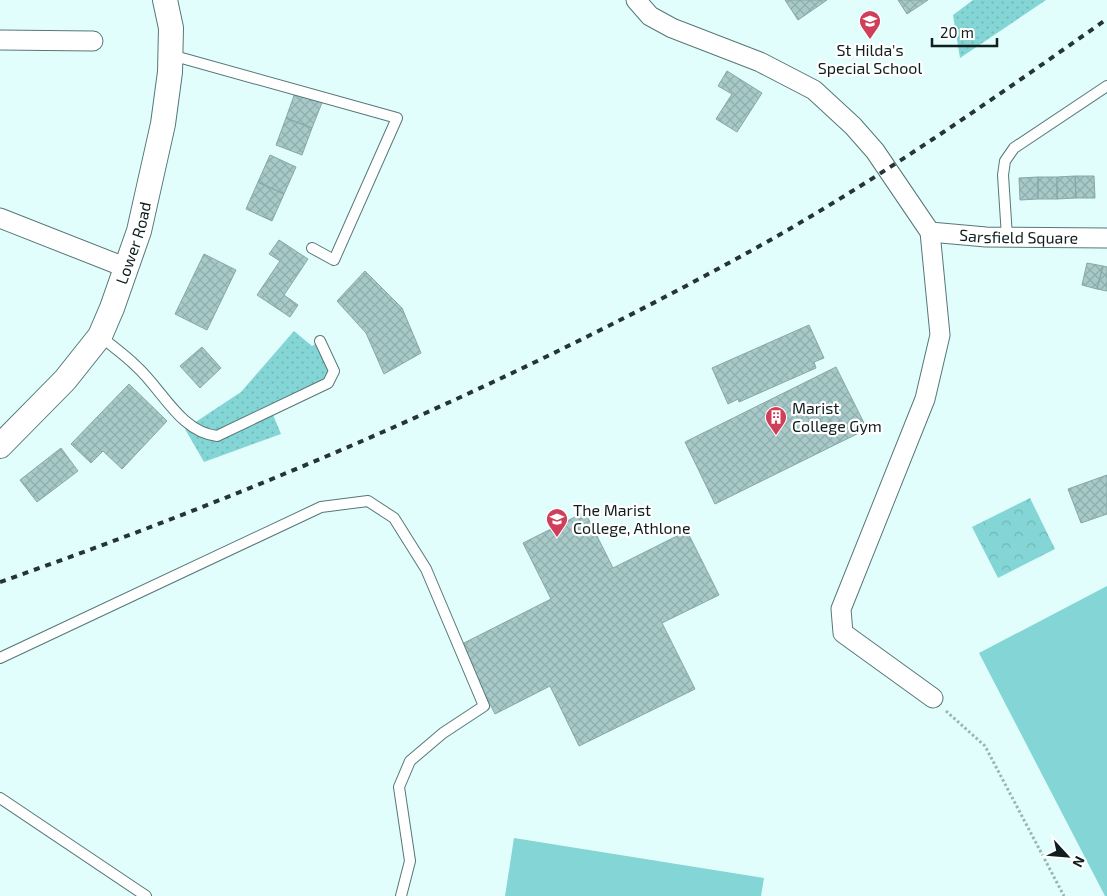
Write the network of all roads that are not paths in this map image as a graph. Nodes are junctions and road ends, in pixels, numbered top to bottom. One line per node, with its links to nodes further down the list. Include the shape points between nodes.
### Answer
1 (165, 0): 5 (street, Lower Road, via 171,28)
2 (636, 0): 8 (street, via 650,16 672,28 760,62 814,90 875,151)
3 (0, 40): 4 (street)
4 (93, 41)
5 (170, 54): 11 (lane, via 397,118 334,260); 12 (street, Lower Road, via 163,124)
6 (1107, 86): 9 (lane, via 1014,148 1006,161 1003,175)
7 (0, 218): 12 (street)
8 (930, 232): 9 (street, Sarsfield Square); 17 (street, via 940,335 934,363 925,399 841,609 842,633)
9 (1007, 237): 10 (street, Sarsfield Square)
10 (1107, 238)
11 (312, 248)
12 (127, 268): 13 (street, Lower Road)
13 (100, 336): 14 (lane, via 137,366 190,426 203,434 217,436 328,383 334,371); 15 (street, Lower Road, via 65,380)
14 (320, 341)
15 (0, 446)
16 (0, 658): 20 (lane, via 321,506 368,502 394,518 426,569 484,706 443,733 410,761 399,788 410,861)
17 (933, 698)
18 (0, 798): 19 (lane)
19 (146, 896)
20 (401, 896)

